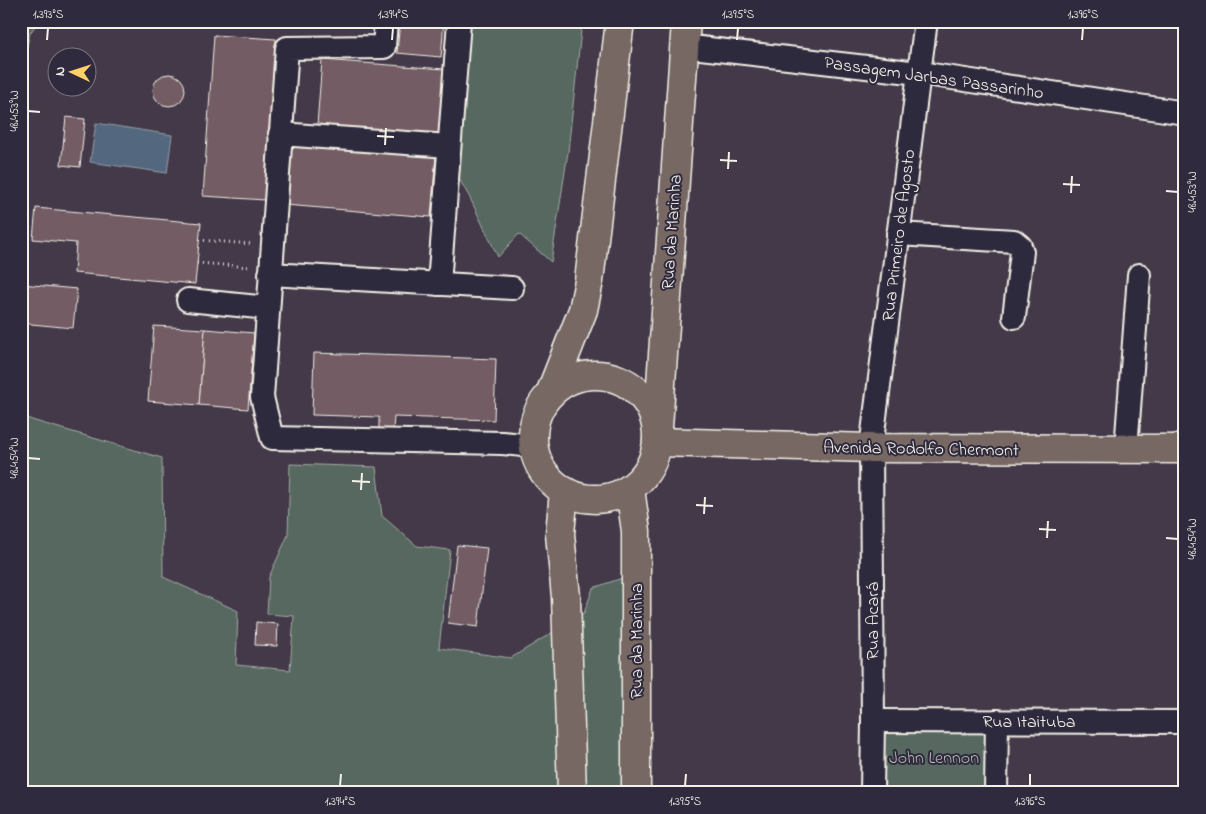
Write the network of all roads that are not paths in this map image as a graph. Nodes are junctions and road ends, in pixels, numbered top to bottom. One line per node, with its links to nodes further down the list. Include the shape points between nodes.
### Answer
1 (386, 21): 8 (street, via 384,47 287,48)
2 (459, 21): 9 (street)
3 (620, 21): 18 (main road, via 589,281 583,310)
4 (926, 21): 6 (street, Rua Primeiro de Agosto)
5 (685, 34): 6 (street, Passagem Jarbas Passarinho); 19 (main road, Rua da Marinha)
6 (919, 73): 7 (street, Passagem Jarbas Passarinho); 10 (street, Rua Primeiro de Agosto)
7 (1185, 113)
8 (280, 134): 9 (street); 11 (street)
9 (450, 146): 13 (street)
10 (898, 234): 17 (street, via 1014,241 1022,252); 21 (street, Rua Primeiro de Agosto)
11 (270, 271): 13 (street); 16 (street)
12 (1139, 275): 22 (street)
13 (439, 284): 14 (street)
14 (512, 288)
15 (188, 300): 16 (street)
16 (268, 308): 20 (street, via 262,397 272,438)
17 (1014, 317)
18 (550, 394): 19 (main road, via 573,378 600,374 614,377 638,391 647,402 654,414); 20 (main road, via 536,418)
19 (657, 442): 21 (main road, Avenida Rodolfo Chermont); 24 (main road, via 649,468)
20 (534, 446): 25 (main road, via 544,472)
21 (872, 448): 22 (main road, Avenida Rodolfo Chermont); 26 (street, Rua Acará)
22 (1126, 449): 23 (main road, Avenida Rodolfo Chermont)
23 (1185, 449)
24 (630, 489): 25 (main road, via 604,499 577,497); 30 (main road, Rua da Marinha, via 636,531)
25 (564, 491): 29 (main road, via 560,534 566,597)
26 (873, 721): 27 (street, Rua Itaituba); 31 (street, Rua Acará)
27 (997, 721): 28 (street, Rua Itaituba); 32 (street)
28 (1185, 722)
29 (572, 793)
30 (636, 793)
31 (872, 793)
32 (996, 793)

